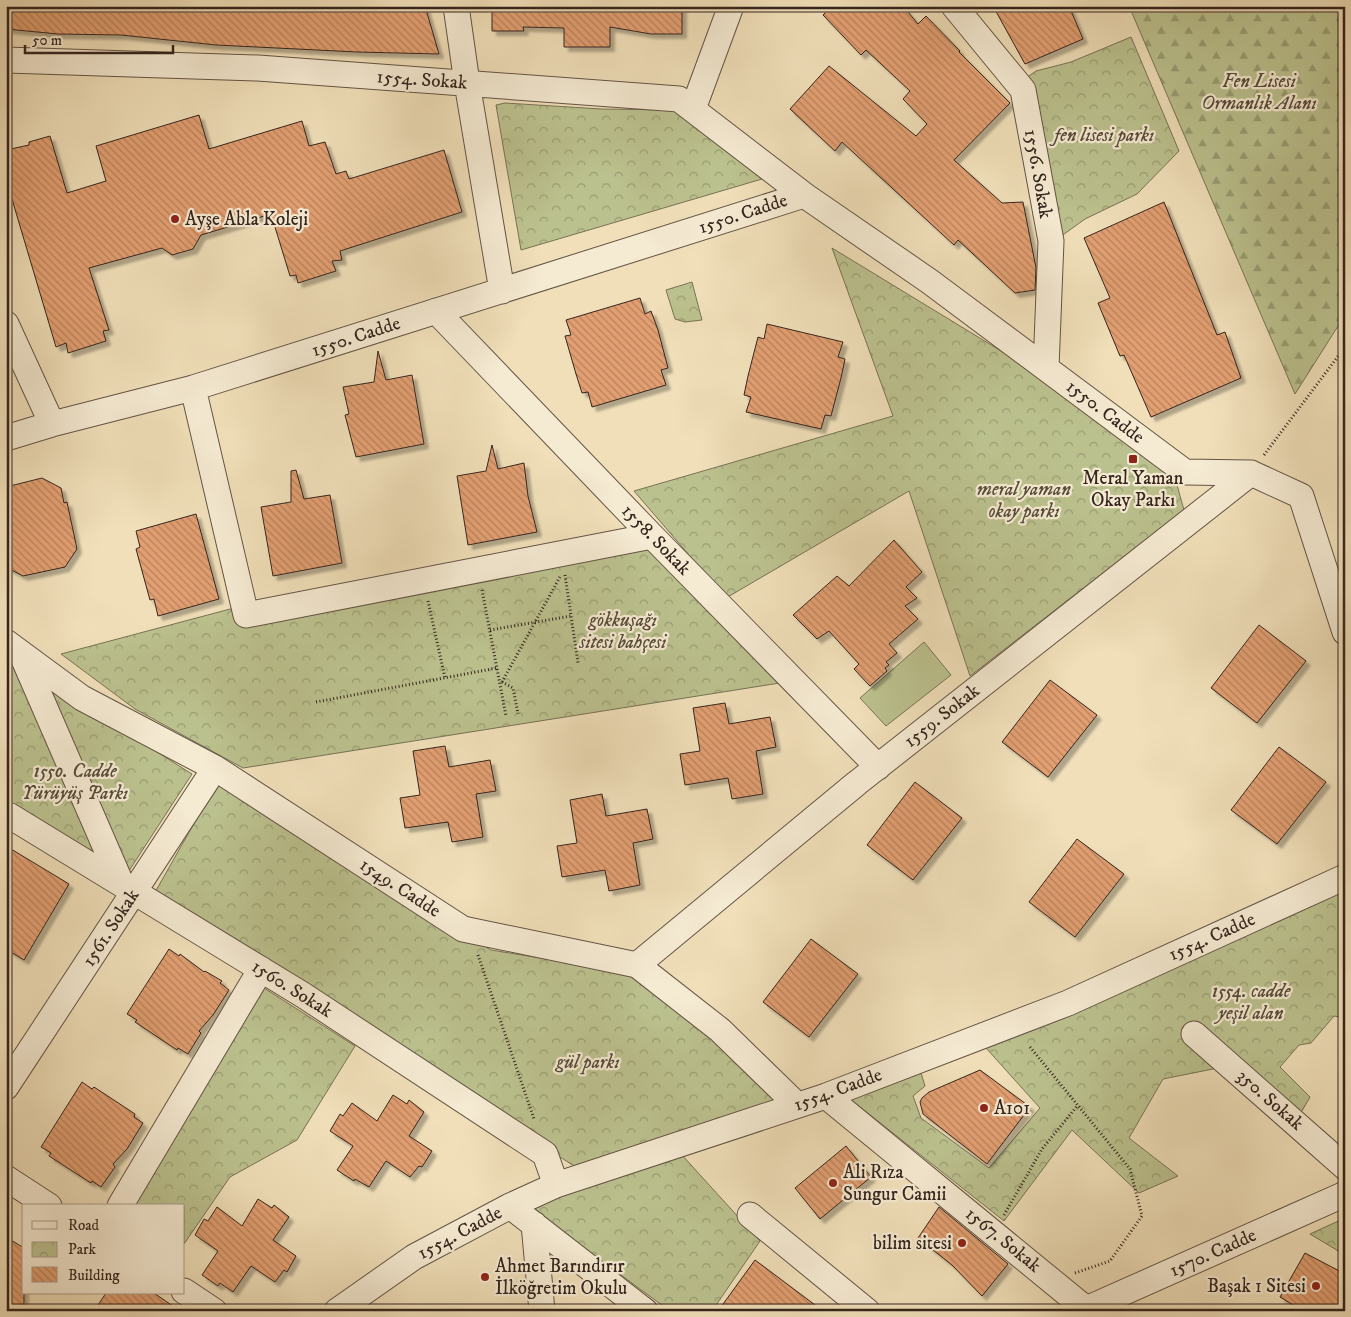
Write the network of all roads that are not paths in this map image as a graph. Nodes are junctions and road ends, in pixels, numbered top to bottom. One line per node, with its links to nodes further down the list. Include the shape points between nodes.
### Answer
1 (456, 6): 5 (street)
2 (731, 6): 6 (street)
3 (954, 6): 11 (street, 1556. Sokak, via 1023,90 1051,241)
4 (6, 60): 5 (street, 1554. Sokak, via 258,68)
5 (467, 83): 6 (street, 1554. Sokak, via 679,99); 8 (street)
6 (693, 109): 7 (street, 1554. Sokak)
7 (804, 195): 8 (street, 1550. Cadde); 11 (street, 1550. Cadde, via 929,281)
8 (502, 291): 9 (street, 1550. Cadde)
9 (436, 312): 12 (street, 1550. Cadde); 16 (street, 1558. Sokak)
10 (6, 324): 13 (street)
11 (1046, 368): 15 (street, 1550. Cadde, via 1186,472)
12 (193, 388): 13 (street, 1550. Cadde); 16 (street, via 246,615)
13 (52, 424): 14 (street, 1550. Cadde)
14 (6, 438)
15 (1251, 472): 17 (street, 1550. Cadde, via 1300,496); 19 (street, 1559. Sokak)
16 (652, 536): 19 (street, 1558. Sokak)
17 (1345, 632)
18 (14, 647): 20 (street, 1549. Cadde, via 82,698); 23 (street)
19 (878, 767): 24 (street, 1559. Sokak)
20 (215, 768): 23 (street, 1561. Sokak); 24 (street, 1549. Cadde, via 463,929)
21 (6, 815): 23 (street, 1560. Sokak)
22 (1345, 877): 28 (street, 1554. Cadde, via 1068,1003)
23 (127, 887): 25 (street, 1560. Sokak); 27 (street, 1561. Sokak)
24 (637, 965): 29 (street, 1549. Cadde, via 720,1030)
25 (262, 969): 32 (street, 1560. Sokak, via 546,1154); 35 (street)
26 (1194, 1034): 30 (street, 350. Sokak)
27 (6, 1087)
28 (826, 1096): 29 (street, 1554. Cadde); 40 (street, 1567. Sokak)
29 (797, 1105): 32 (street, 1554. Cadde)
30 (1345, 1167)
31 (6, 1178): 34 (street)
32 (556, 1185): 36 (street, 1554. Cadde)
33 (1345, 1194): 40 (street, 1570. Cadde)
34 (46, 1204)
35 (121, 1204)
36 (510, 1206): 38 (street); 42 (street, 1554. Cadde, via 414,1257)
37 (750, 1215): 45 (street)
38 (534, 1224): 43 (street); 44 (street)
39 (185, 1292): 41 (street)
40 (1084, 1310)
41 (214, 1311)
42 (337, 1311)
43 (542, 1311)
44 (645, 1311)
45 (867, 1311)

